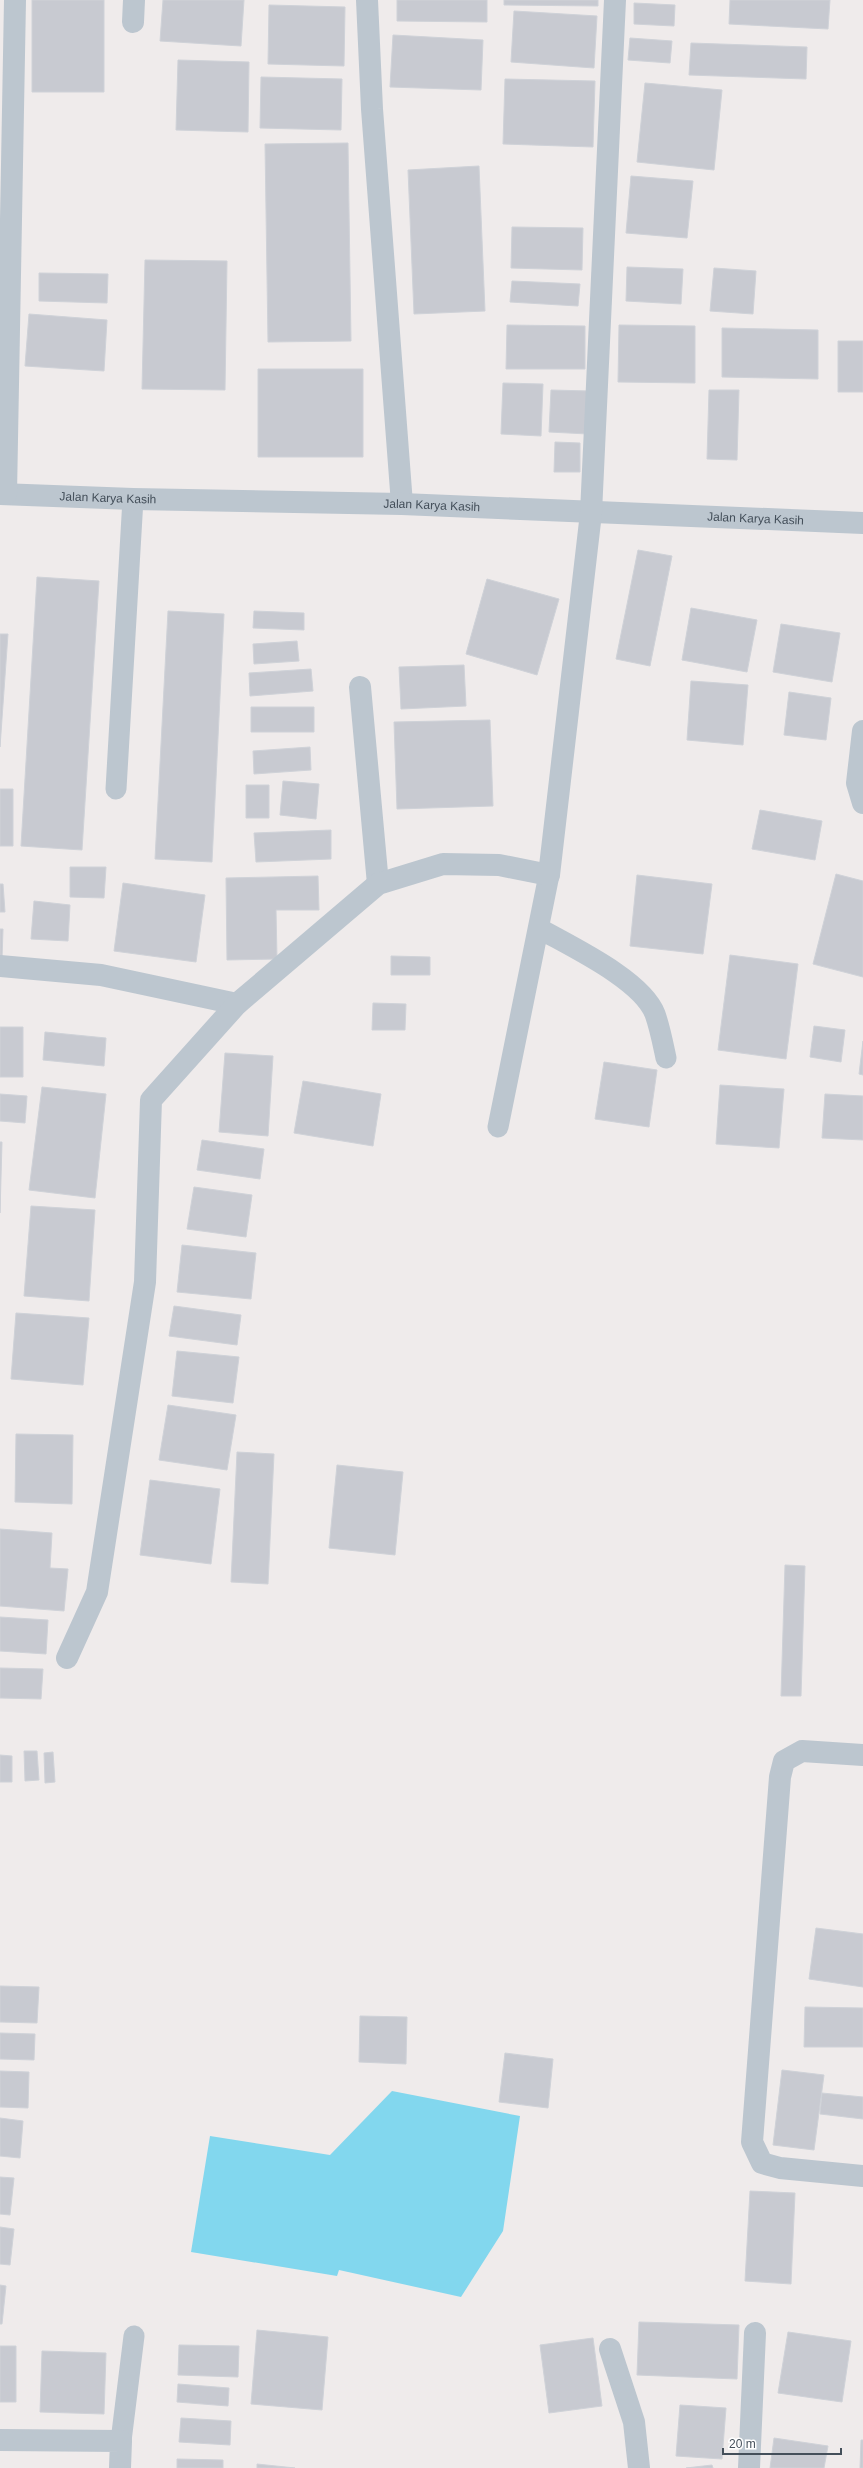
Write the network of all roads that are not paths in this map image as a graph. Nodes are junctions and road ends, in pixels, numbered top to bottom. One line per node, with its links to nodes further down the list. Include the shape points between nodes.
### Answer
1 (15, 0): 6 (street)
2 (134, 0): 5 (street)
3 (367, 0): 8 (street, via 372,109)
4 (615, 0): 9 (street)
5 (133, 22)
6 (3, 494): 7 (street, Jalan Karya Kasih)
7 (133, 499): 8 (street, Jalan Karya Kasih); 13 (lane)
8 (402, 504): 9 (street, Jalan Karya Kasih)
9 (591, 513): 10 (street, Jalan Karya Kasih); 15 (street)
10 (863, 523)
11 (360, 687): 16 (street)
12 (863, 731): 14 (street, via 857,783)
13 (116, 789)
14 (863, 803)
15 (549, 875): 16 (street, via 499,865 443,864); 17 (lane)
16 (378, 884): 19 (street)
17 (540, 929): 20 (lane, via 640,990 655,1013); 21 (lane)
18 (0, 966): 19 (street, via 101,975)
19 (237, 1004): 22 (street, via 151,1100 145,1282 96,1592)
20 (666, 1058)
21 (498, 1127)
22 (67, 1658)
23 (863, 1755): 24 (street, via 802,1751 784,1761 780,1777 752,2142 762,2163 780,2168)
24 (863, 2176)
25 (755, 2333): 32 (street)
26 (134, 2336): 29 (lane)
27 (610, 2349): 31 (street, via 634,2422)
28 (0, 2440): 29 (street)
29 (121, 2441): 30 (street)
30 (120, 2468)
31 (640, 2468)
32 (749, 2468)

